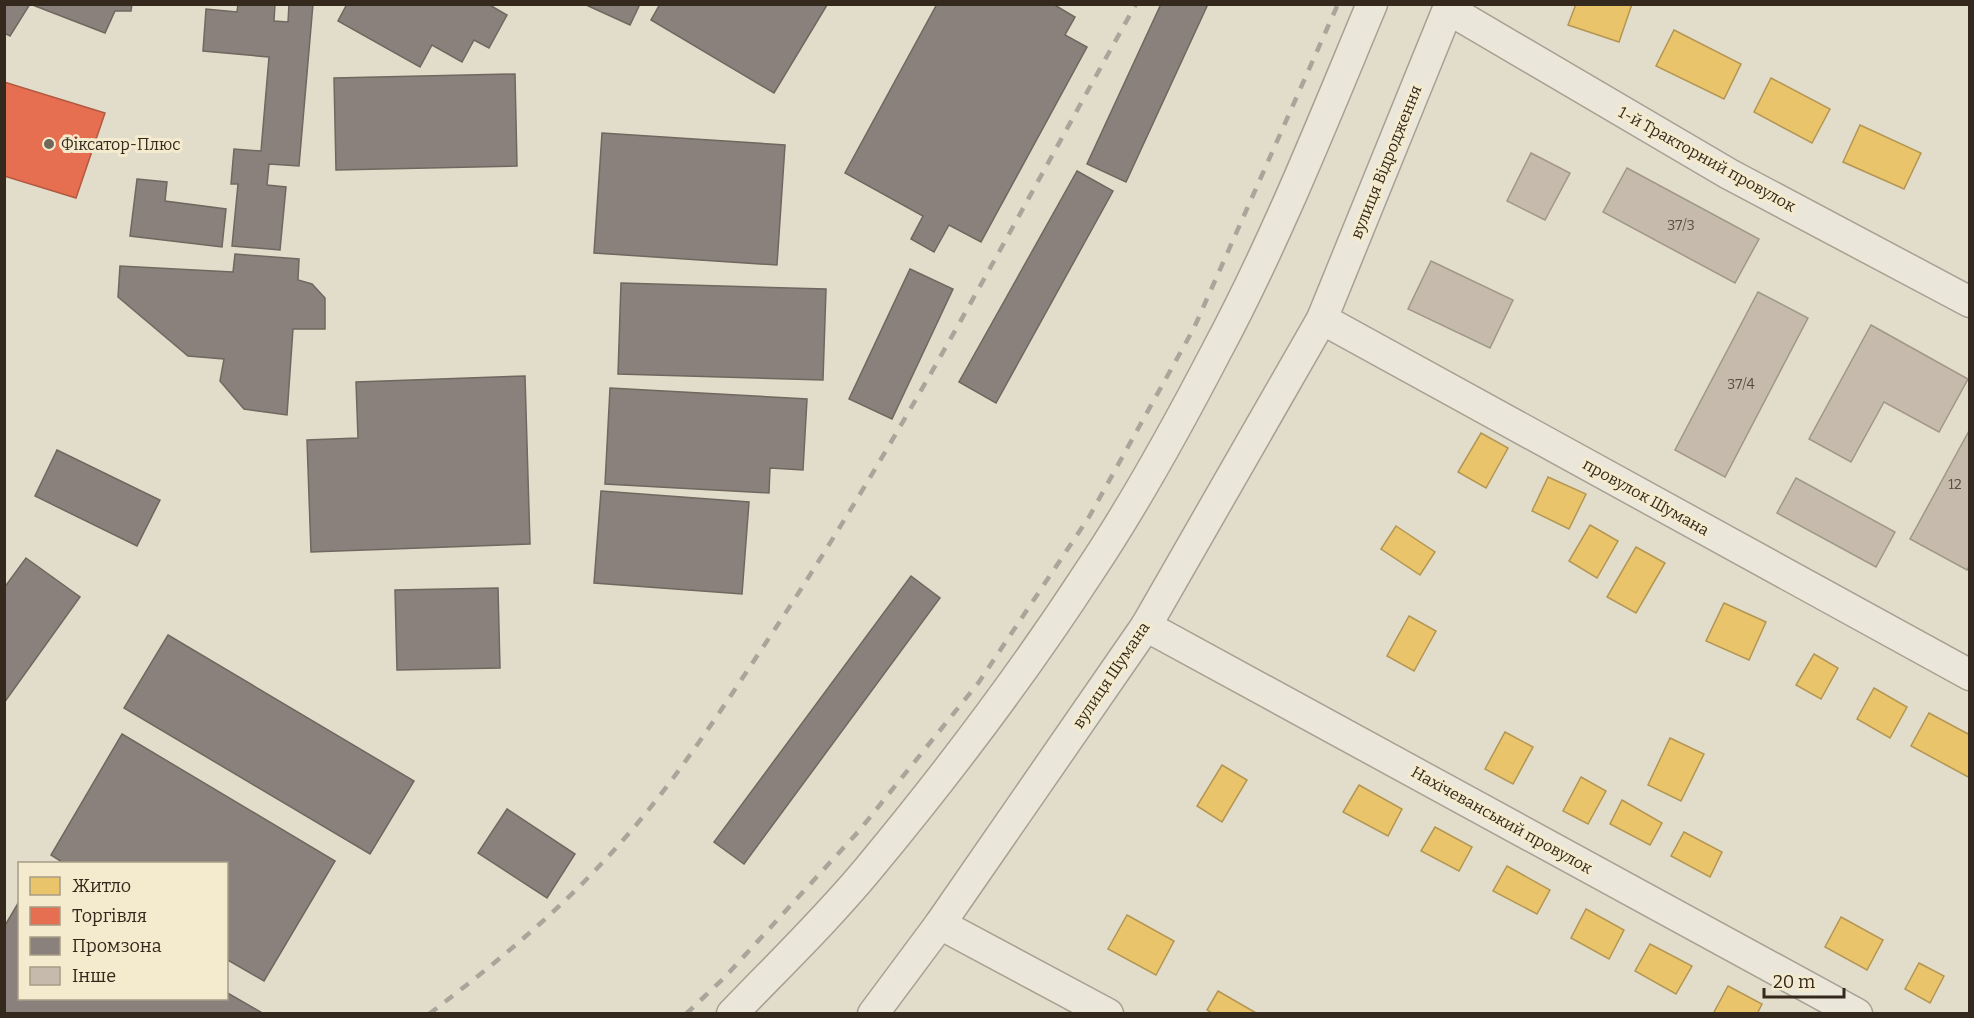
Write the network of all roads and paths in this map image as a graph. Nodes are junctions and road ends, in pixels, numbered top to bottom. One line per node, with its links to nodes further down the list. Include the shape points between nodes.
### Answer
1 (1372, 4): 8 (street, via 1281,216 1221,342 1090,571 1003,695 869,869)
2 (1449, 7): 3 (street, 1-й Тракторний провулок, via 1728,174); 4 (street, вулиця Відродження)
3 (1970, 302)
4 (1322, 320): 5 (street, вулиця Шумана); 6 (street, провулок Шумана)
5 (1146, 626): 7 (street, вулиця Шумана); 11 (street, Нахічеванський провулок)
6 (1970, 675)
7 (940, 924): 9 (street, вулиця Шумана); 10 (street)
8 (732, 1014)
9 (873, 1014)
10 (1108, 1014)
11 (1857, 1014)

